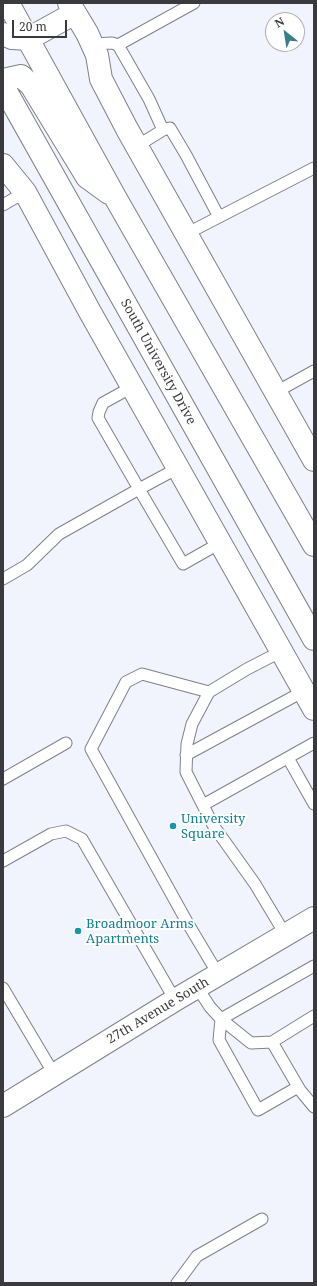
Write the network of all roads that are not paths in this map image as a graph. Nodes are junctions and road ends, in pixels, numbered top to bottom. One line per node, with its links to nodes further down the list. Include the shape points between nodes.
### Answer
1 (8, 3): 5 (street)
2 (194, 3): 7 (lane)
3 (72, 8): 5 (street); 6 (street)
4 (3, 34): 5 (street, via 12,38)
5 (28, 39): 15 (street)
6 (92, 44): 7 (lane); 11 (street, via 97,55 101,79)
7 (118, 45): 10 (lane, via 149,99)
8 (3, 80): 15 (street, via 21,76 31,85 87,177)
9 (3, 86): 28 (street, South University Drive)
10 (163, 130): 11 (lane); 17 (lane, via 170,128)
11 (137, 146): 18 (street)
12 (3, 165): 14 (street)
13 (314, 168): 17 (lane)
14 (25, 192): 16 (lane); 20 (street)
15 (115, 197): 26 (street)
16 (3, 205)
17 (219, 217): 18 (lane)
18 (186, 234): 21 (street)
19 (314, 371): 21 (lane)
20 (132, 387): 23 (street); 24 (lane, via 103,403 98,418)
21 (276, 392): 22 (street)
22 (314, 460)
23 (178, 468): 24 (lane); 25 (street)
24 (139, 489): 25 (lane, via 183,564); 27 (lane, via 59,534 27,565)
25 (220, 543): 29 (street)
26 (314, 545)
27 (3, 579)
28 (313, 636)
29 (282, 651): 30 (lane); 31 (street)
30 (209, 692): 34 (lane, via 192,724); 44 (lane, via 142,674 126,682 91,749)
31 (309, 700): 34 (lane)
32 (66, 743): 36 (lane)
33 (314, 743): 35 (lane)
34 (186, 755): 39 (lane, via 186,772)
35 (288, 758): 37 (lane); 39 (lane)
36 (3, 778)
37 (310, 787): 38 (lane)
38 (314, 804)
39 (203, 805): 42 (lane, via 213,825 255,884)
40 (3, 861): 47 (lane, via 52,834 66,831 82,839)
41 (314, 918): 42 (street, 27th Avenue South)
42 (285, 934): 44 (street, 27th Avenue South)
43 (314, 966): 49 (lane)
44 (218, 974): 45 (street, 27th Avenue South)
45 (197, 987): 47 (street, 27th Avenue South); 49 (lane)
46 (3, 988): 51 (lane)
47 (175, 1000): 51 (street, 27th Avenue South)
48 (314, 1016): 50 (lane)
49 (220, 1019): 50 (lane, via 251,1043); 52 (lane, via 219,1040 258,1110)
50 (272, 1042): 52 (lane)
51 (54, 1074): 53 (street, 27th Avenue South)
52 (298, 1087): 54 (lane)
53 (3, 1106)
54 (314, 1107)
55 (262, 1219): 56 (lane, via 197,1256)
56 (177, 1283)

